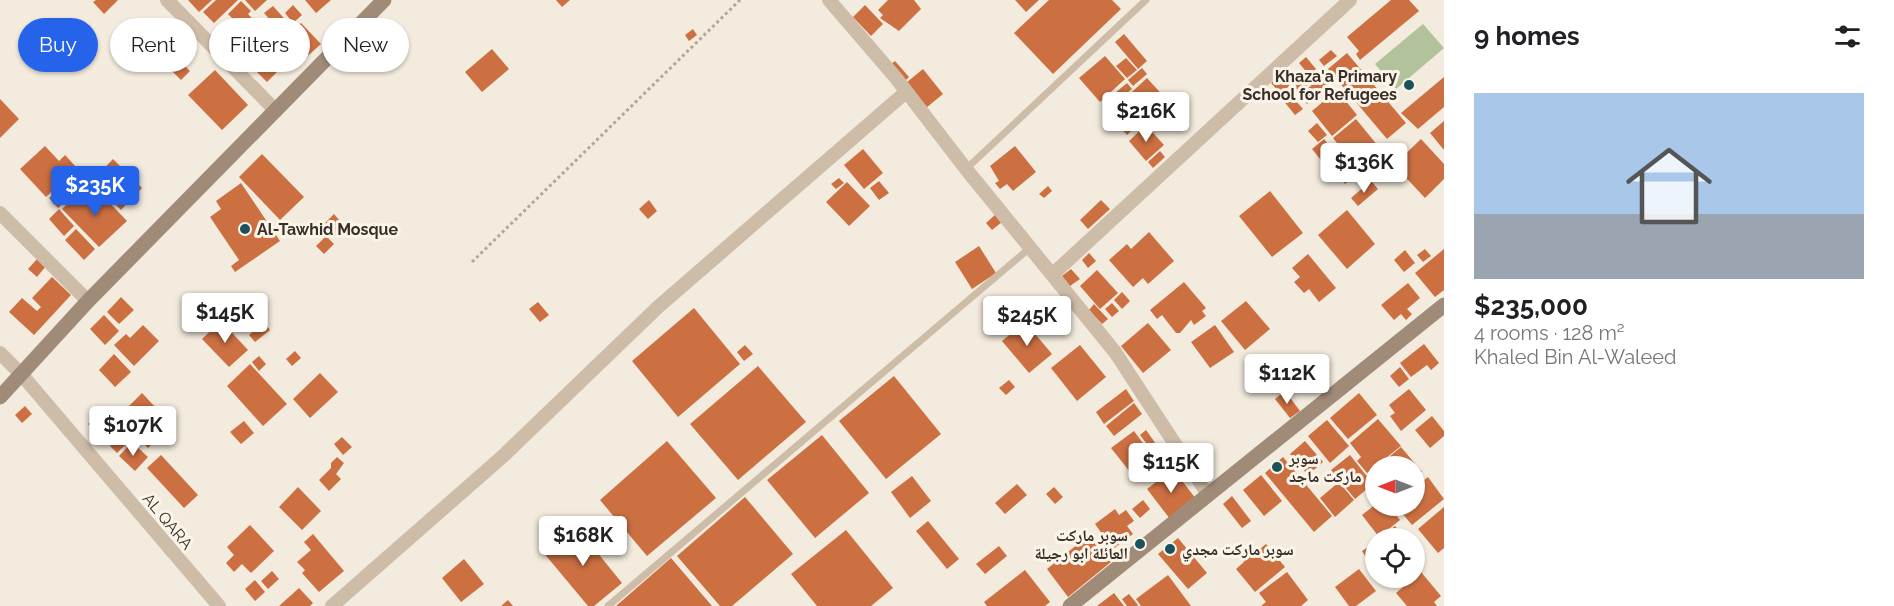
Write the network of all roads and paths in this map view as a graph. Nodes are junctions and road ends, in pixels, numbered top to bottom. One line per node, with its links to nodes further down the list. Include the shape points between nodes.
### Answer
1 (167, 0): 8 (street)
2 (384, 0): 8 (main road)
3 (740, 0): 12 (path)
4 (829, 0): 7 (street)
5 (1146, 0): 9 (lane)
6 (1350, 0): 13 (street)
7 (906, 92): 9 (street); 21 (street, via 658,307 502,457)
8 (276, 111): 14 (main road)
9 (966, 169): 11 (street)
10 (0, 213): 14 (street)
11 (1031, 248): 13 (street); 22 (lane)
12 (472, 262)
13 (1053, 274): 19 (street, via 1114,352)
14 (88, 301): 17 (main road)
15 (1444, 305): 19 (main road)
16 (0, 353): 17 (street, AL QARA)
17 (22, 375): 18 (main road); 20 (street, AL QARA)
18 (0, 397)
19 (1207, 493): 23 (main road)
20 (219, 606)
21 (333, 606)
22 (608, 606)
23 (1070, 606)

